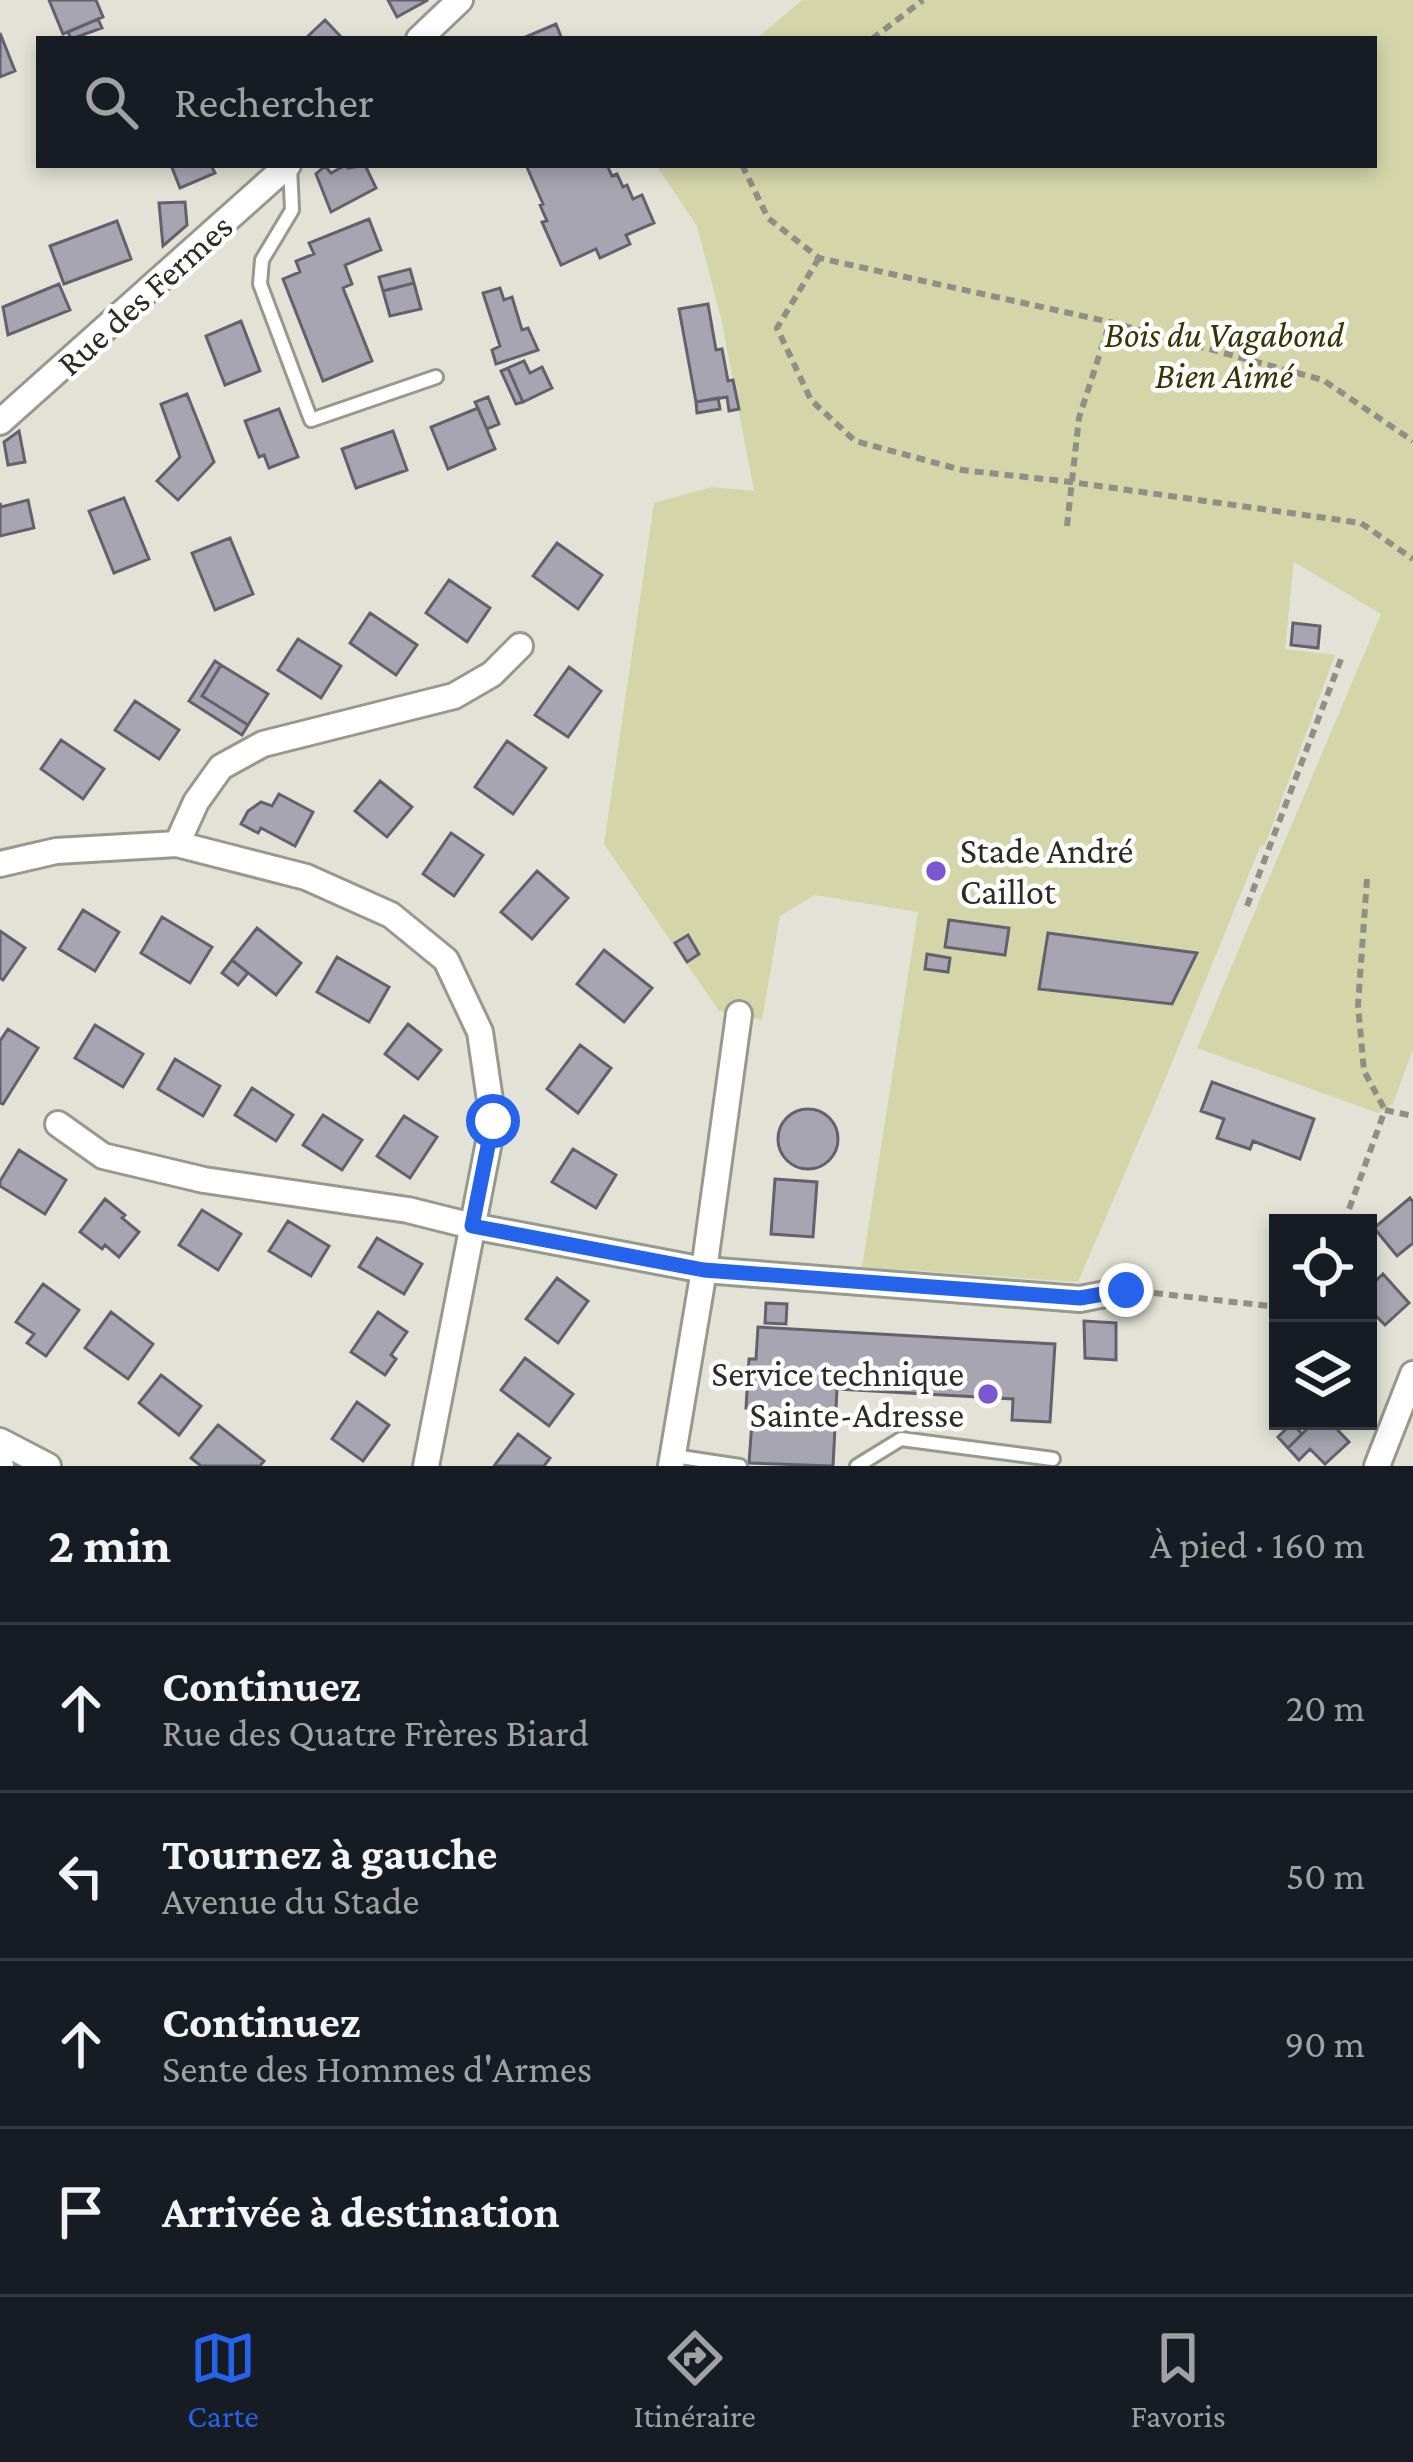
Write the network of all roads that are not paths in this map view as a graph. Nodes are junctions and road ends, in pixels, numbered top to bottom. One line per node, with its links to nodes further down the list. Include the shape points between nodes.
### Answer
1 (460, 0): 2 (street)
2 (422, 36)
3 (286, 168): 6 (street, Rue des Fermes)
4 (289, 168): 5 (lane, via 292,210 262,260 260,284 311,420)
5 (436, 377)
6 (0, 422)
7 (520, 646): 8 (street, via 454,696 263,744 221,767)
8 (176, 844): 9 (street, via 56,851); 12 (street, via 306,877 391,915 446,960 480,1032 493,1121)
9 (0, 864)
10 (739, 1014): 13 (street)
11 (58, 1124): 12 (street, via 103,1156)
12 (472, 1226): 13 (street); 20 (street)
13 (704, 1270): 14 (street, via 1080,1298); 18 (street)
14 (1126, 1290)
15 (1413, 1374): 23 (street)
16 (0, 1441): 19 (street)
17 (1054, 1460): 22 (lane, via 901,1439)
18 (672, 1461): 21 (lane)
19 (48, 1466)
20 (427, 1466)
21 (740, 1466)
22 (856, 1466)
23 (1377, 1466)

